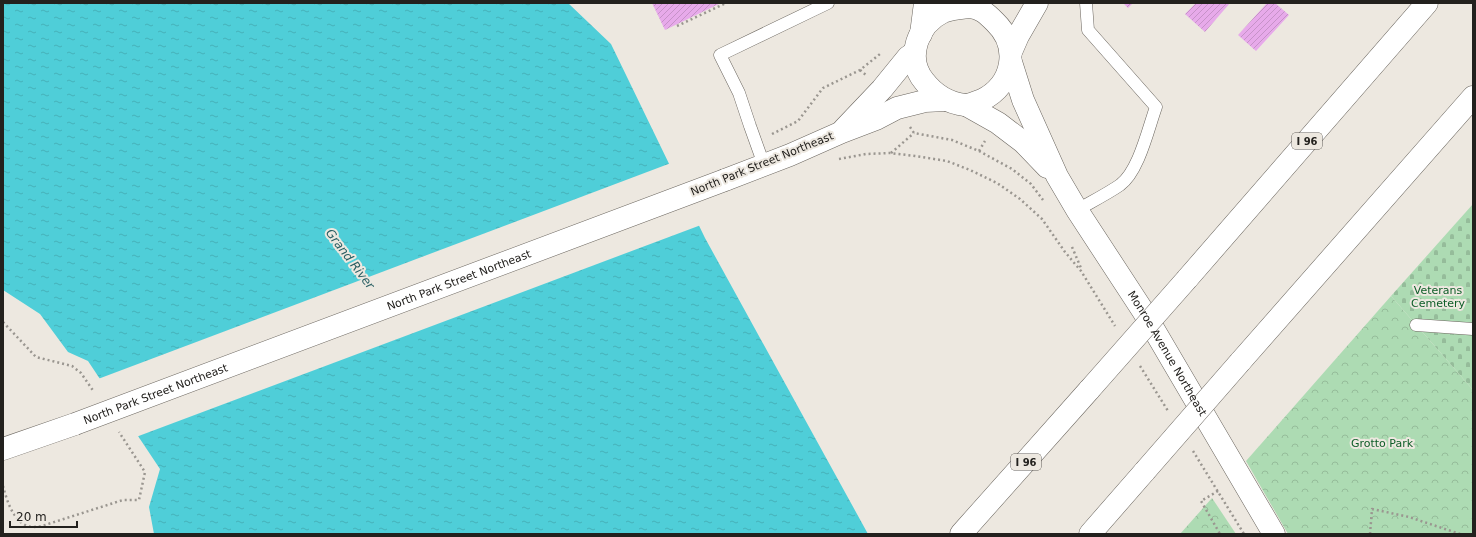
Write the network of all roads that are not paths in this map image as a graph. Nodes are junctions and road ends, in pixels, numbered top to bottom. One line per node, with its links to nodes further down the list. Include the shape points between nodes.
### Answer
1 (828, 3): 12 (lane, via 720,55 739,92)
2 (925, 3): 7 (main road)
3 (1037, 3): 8 (main road, via 1018,36)
4 (1086, 3): 14 (lane, via 1088,30 1156,107 1135,167 1120,184)
5 (1427, 3): 18 (main road, I 96, bridge)
6 (977, 5): 7 (main road, via 942,13 928,24); 8 (main road, via 1000,27 1009,42)
7 (917, 43): 10 (main road, via 916,66 922,80 932,91); 11 (main road, North Park Street Northeast, via 882,89)
8 (1011, 57): 10 (main road, via 1000,86 989,96 977,102); 13 (main road, Monroe Avenue Northeast, via 1023,100)
9 (1473, 96): 19 (main road, bridge)
10 (956, 102): 11 (main road, North Park Street Northeast, via 925,101 897,108 876,120); 13 (main road, Monroe Avenue Northeast, via 998,123 1023,142)
11 (842, 132): 12 (main road, North Park Street Northeast)
12 (764, 165): 17 (main road, North Park Street Northeast, bridge)
13 (1057, 176): 14 (main road, Monroe Avenue Northeast)
14 (1077, 210): 20 (main road, Monroe Avenue Northeast, via 1143,311)
15 (1416, 325): 16 (lane)
16 (1473, 329)
17 (3, 449)
18 (961, 534)
19 (1090, 534)
20 (1274, 534)

